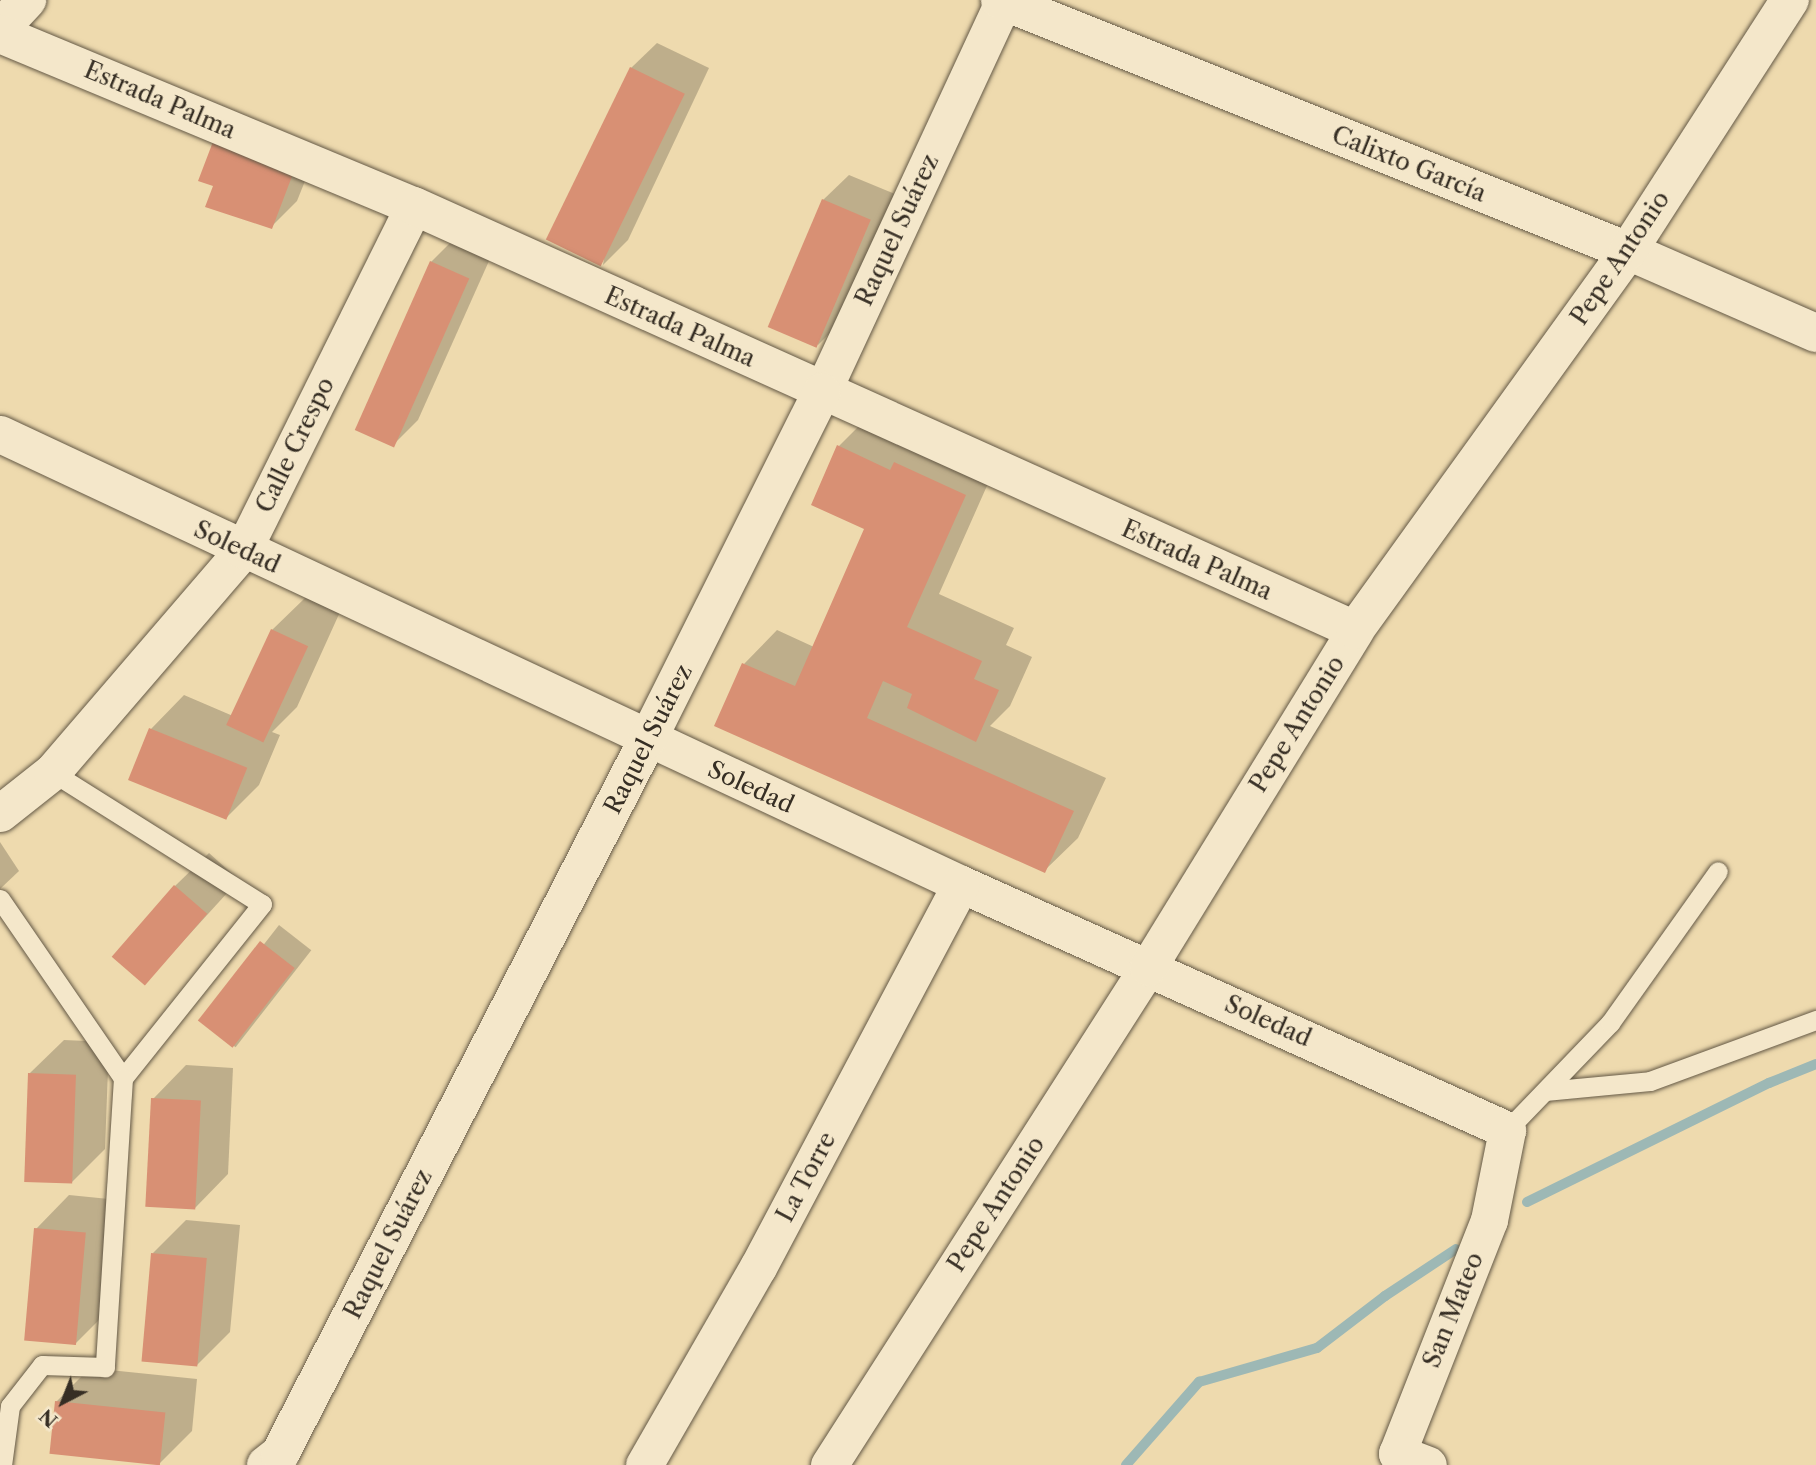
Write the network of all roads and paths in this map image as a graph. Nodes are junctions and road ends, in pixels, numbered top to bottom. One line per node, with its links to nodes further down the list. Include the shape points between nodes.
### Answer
1 (27, 0): 4 (main road)
2 (1002, 0): 6 (main road, Calixto García); 8 (street, Raquel Suárez)
3 (1790, 0): 6 (main road, Pepe Antonio)
4 (0, 32): 5 (main road, Estrada Palma)
5 (414, 206): 8 (main road, Estrada Palma); 10 (street, Calle Crespo)
6 (1628, 251): 7 (main road, Calixto García); 11 (main road, Pepe Antonio)
7 (1816, 333)
8 (822, 392): 11 (main road, Estrada Palma); 12 (main road, Raquel Suárez)
9 (0, 434): 10 (street, Soledad)
10 (243, 550): 12 (street, Soledad); 13 (street, Calle Crespo)
11 (1355, 630): 18 (street, Pepe Antonio)
12 (648, 739): 16 (street, Soledad); 23 (main road, Raquel Suárez)
13 (52, 772): 14 (street, Calle Crespo); 20 (lane, via 262,904)
14 (0, 813)
15 (1718, 871): 21 (lane, via 1610,1023)
16 (961, 884): 18 (street, Soledad); 25 (street, La Torre, via 758,1267)
17 (0, 899): 20 (lane)
18 (1148, 967): 22 (street, Soledad); 26 (street, Pepe Antonio)
19 (1816, 1020): 21 (lane, via 1650,1081)
20 (123, 1079): 24 (lane, via 104,1367 42,1365 10,1406)
21 (1545, 1091): 22 (lane)
22 (1507, 1130): 27 (street, San Mateo, via 1489,1220 1397,1453)
23 (277, 1461)
24 (2, 1465)
25 (644, 1465)
26 (830, 1465)
27 (1428, 1465)

